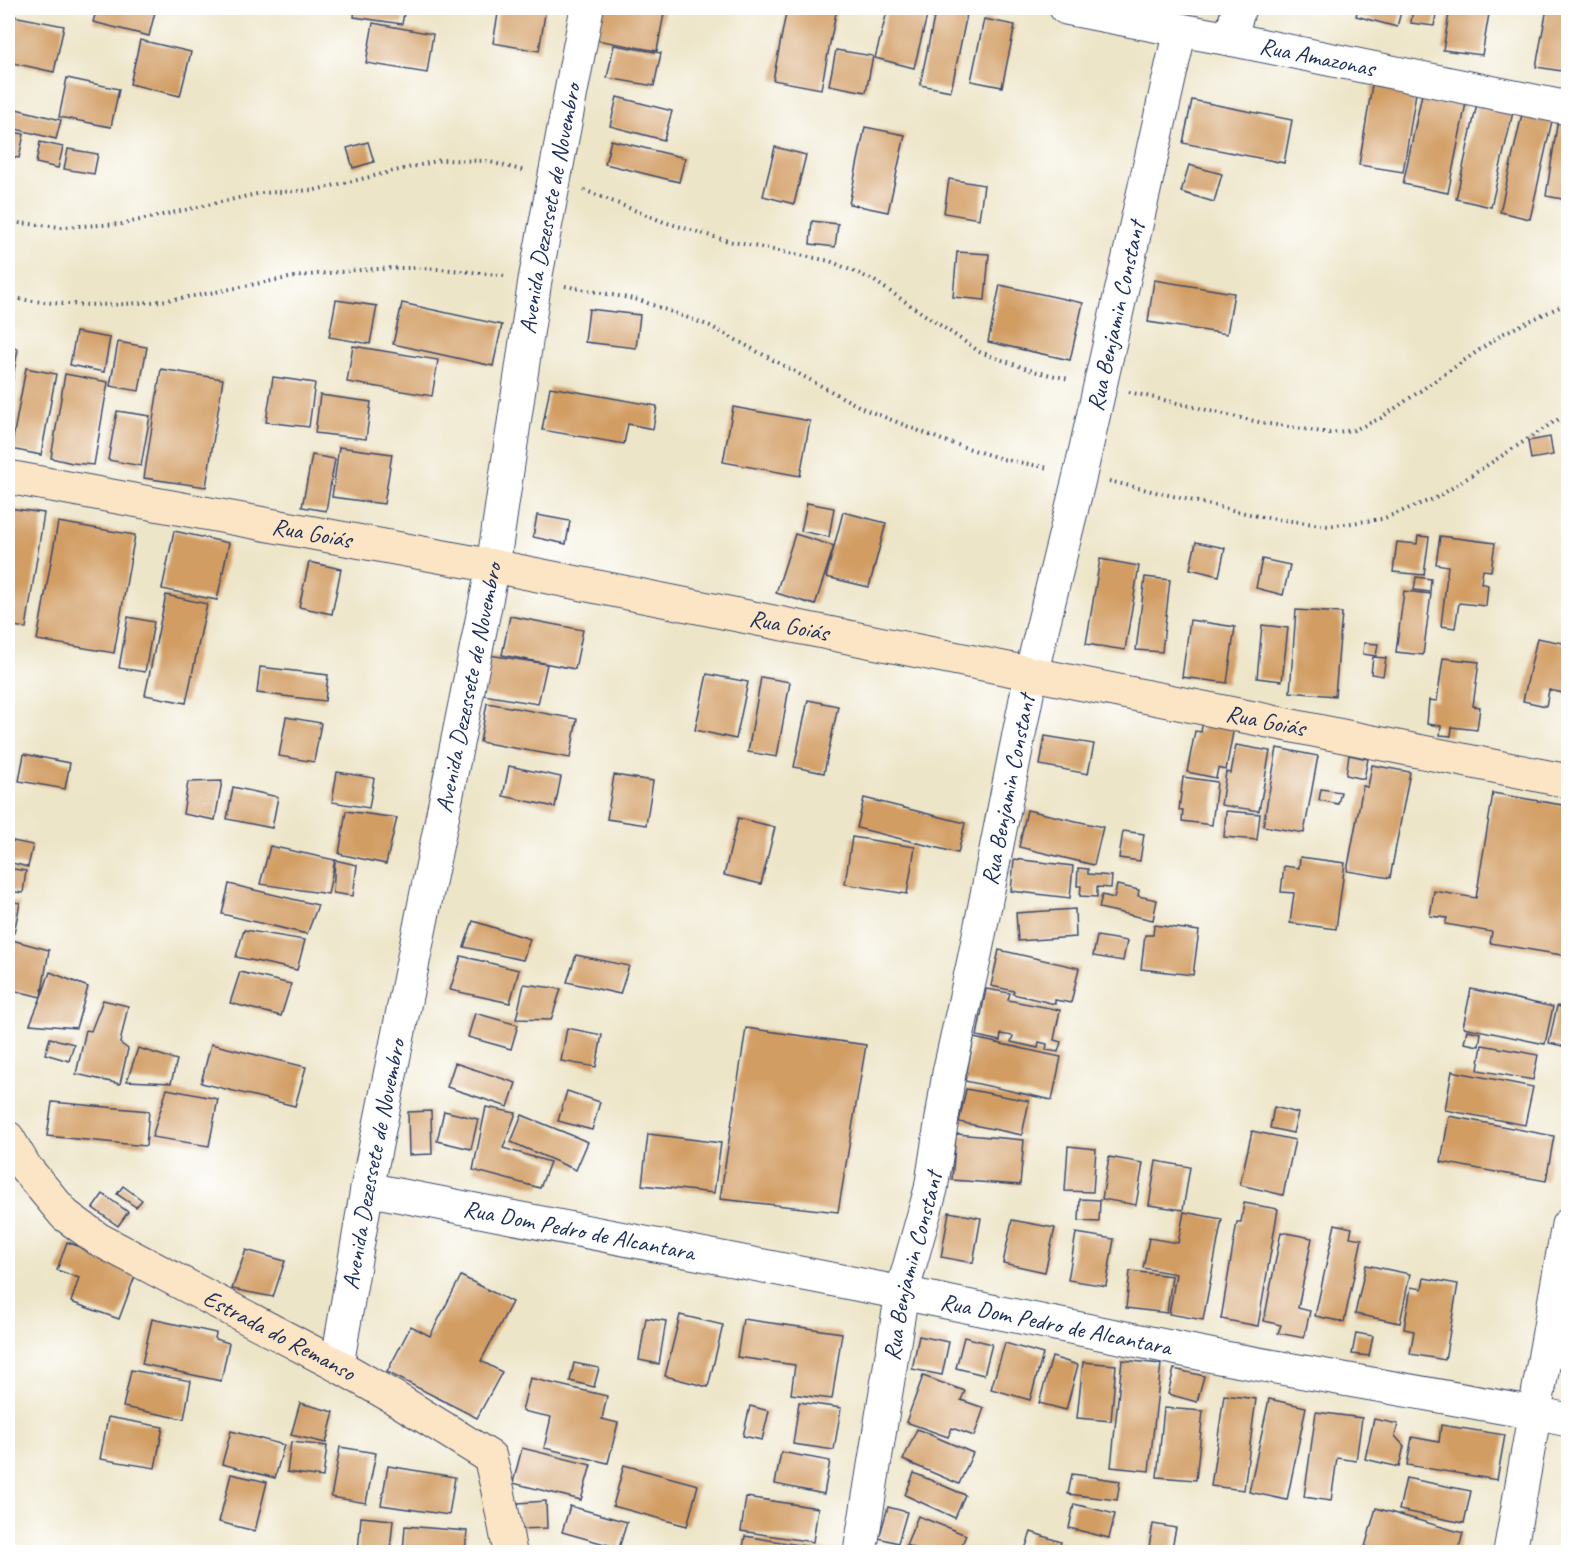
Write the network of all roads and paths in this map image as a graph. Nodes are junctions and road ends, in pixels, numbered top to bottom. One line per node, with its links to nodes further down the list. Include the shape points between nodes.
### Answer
1 (587, 8): 7 (street, Avenida Dezessete de Novembro)
2 (1066, 8): 4 (street, Rua Amazonas)
3 (1239, 8): 5 (street)
4 (1180, 30): 5 (street, Rua Amazonas); 12 (street, Rua Benjamin Constant)
5 (1230, 39): 6 (street, Rua Amazonas)
6 (1569, 108)
7 (554, 178): 8 (path, via 486,161 441,160 315,189 261,193 122,224 61,227); 9 (street, Avenida Dezessete de Novembro); 12 (path, via 664,222 728,241 830,261 873,280 980,352 1033,371)
8 (8, 219)
9 (535, 280): 10 (path, via 410,268 317,274 174,299 120,304 80,305); 14 (path, via 639,300 710,327 864,409 942,440 1002,459); 16 (street, Avenida Dezessete de Novembro)
10 (8, 297)
11 (1569, 303): 12 (path, via 1504,333 1381,418 1354,430 1329,433 1263,423)
12 (1100, 386): 14 (street, Rua Benjamin Constant)
13 (1569, 413): 14 (path, via 1438,498 1382,519 1328,526 1262,517)
14 (1080, 475): 17 (street, Rua Benjamin Constant)
15 (8, 477): 16 (street, Rua Goiás)
16 (493, 566): 17 (street, Rua Goiás); 20 (street, Avenida Dezessete de Novembro)
17 (1031, 674): 18 (street, Rua Goiás); 22 (street, Rua Benjamin Constant, via 949,1072 932,1189)
18 (1569, 781)
19 (8, 1138): 23 (street, Estrada do Remanso, via 65,1215 98,1239)
20 (367, 1189): 22 (street, Rua Dom Pedro de Alcantara); 23 (street, Avenida Dezessete de Novembro)
21 (1569, 1225): 24 (street)
22 (902, 1293): 24 (street, Rua Dom Pedro de Alcantara, via 1219,1357); 27 (street, Rua Benjamin Constant)
23 (337, 1365): 26 (street, Estrada do Remanso, via 490,1457)
24 (1535, 1413): 25 (street, Rua Dom Pedro de Alcantara); 28 (street)
25 (1569, 1420)
26 (510, 1552)
27 (860, 1552)
28 (1510, 1552)

